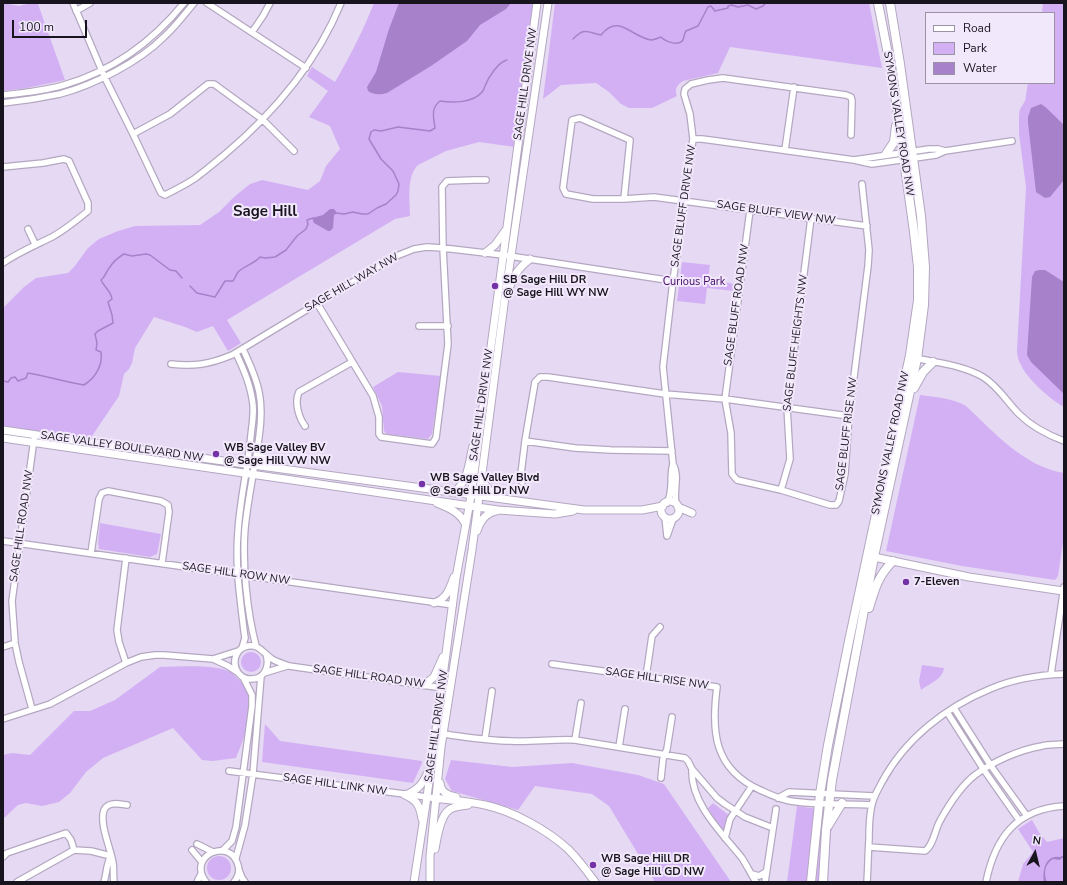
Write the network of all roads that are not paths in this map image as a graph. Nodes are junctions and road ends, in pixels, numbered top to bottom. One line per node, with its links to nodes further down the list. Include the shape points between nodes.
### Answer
1 (73, 3): 12 (street)
2 (90, 3): 12 (street)
3 (184, 3): 15 (street, via 151,38)
4 (194, 3): 16 (street, via 163,38 138,58)
5 (207, 3): 13 (street)
6 (270, 3): 13 (street)
7 (340, 3): 14 (street, via 321,44)
8 (537, 3): 41 (street, SAGE HILL DRIVE NW)
9 (548, 3): 46 (street, SAGE HILL DRIVE NW)
10 (878, 3): 20 (main road, SYMONS VALLEY ROAD NW)
11 (890, 3): 29 (main road, SYMONS VALLEY ROAD NW)
12 (76, 11): 15 (street)
13 (252, 32): 14 (street)
14 (306, 68): 21 (street)
15 (101, 70): 16 (street); 18 (street, via 64,85)
16 (105, 78): 19 (street, via 62,93); 22 (street)
17 (794, 87): 23 (street, SAGE BLUFF DRIVE NW, via 851,97); 24 (street, SAGE BLUFF DRIVE NW, via 722,78 691,84 685,89 684,94); 26 (street)
18 (3, 95)
19 (3, 103)
20 (898, 117): 28 (main road, via 894,142); 30 (main road, SYMONS VALLEY ROAD NW)
21 (262, 119): 22 (street, via 214,84 208,84 170,114); 22 (street, via 195,179 165,195 161,193); 27 (street)
22 (133, 134)
23 (851, 135)
24 (693, 139): 26 (street); 36 (street, SAGE BLUFF DRIVE NW)
25 (1012, 142): 29 (street, via 946,151 936,155)
26 (785, 150): 31 (street)
27 (294, 151)
28 (886, 154): 30 (street); 31 (street)
29 (913, 155): 30 (street); 56 (main road, SYMONS VALLEY ROAD NW, via 925,267 924,305)
30 (903, 156): 31 (street, via 868,164); 56 (main road, SYMONS VALLEY ROAD NW, via 918,267)
31 (854, 160)
32 (3, 167): 42 (street, via 64,159 69,161 88,203 88,211 81,217 53,236)
33 (486, 180): 43 (street, via 447,182 442,187)
34 (862, 184): 39 (street, SAGE BLUFF RISE NW)
35 (624, 199): 35 (street, SAGE BLUFF VIEW NW, via 593,199 566,194 563,188 572,120 580,118 630,140); 36 (street, SAGE BLUFF VIEW NW, via 654,197)
36 (685, 201): 37 (street, SAGE BLUFF VIEW NW); 49 (street, SAGE BLUFF DRIVE NW)
37 (750, 210): 38 (street, SAGE BLUFF VIEW NW); 62 (street, SAGE BLUFF ROAD NW)
38 (811, 218): 39 (street, SAGE BLUFF VIEW NW); 63 (street, SAGE BLUFF HEIGHTS NW)
39 (867, 226): 64 (street, SAGE BLUFF RISE NW, via 868,266)
40 (28, 229): 42 (street)
41 (506, 230): 44 (street); 45 (street, SAGE HILL DRIVE NW)
42 (35, 244): 48 (street)
43 (444, 248): 44 (street, SAGE HILL WAY NW); 51 (street, SAGE HILL WAY NW, via 414,248 394,257); 53 (street)
44 (486, 253): 45 (street, SAGE HILL WAY NW)
45 (503, 255): 46 (street, SAGE HILL WAY NW); 66 (street, SAGE HILL DRIVE NW)
46 (511, 256): 47 (street, SAGE HILL WAY NW); 50 (street, SAGE HILL DRIVE NW)
47 (530, 259): 49 (street, SAGE HILL WAY NW); 50 (street, via 515,273)
48 (3, 263)
49 (673, 280): 60 (street, SAGE BLUFF DRIVE NW, via 663,367)
50 (505, 297): 79 (street, SAGE HILL DRIVE NW)
51 (317, 303): 54 (street, SAGE HILL WAY NW); 57 (street)
52 (419, 326): 53 (street)
53 (448, 326): 57 (street, via 436,438 432,444 381,437 376,402)
54 (243, 349): 55 (street, SAGE HILL WAY NW); 73 (street, via 260,392 261,418)
55 (236, 353): 59 (street, SAGE HILL WAY NW, via 203,364); 75 (street, via 245,371 253,407)
56 (914, 358): 58 (street); 61 (main road, SYMONS VALLEY ROAD NW); 100 (main road, SYMONS VALLEY ROAD NW)
57 (352, 362): 65 (street, via 299,392 297,397 300,419)
58 (933, 362): 61 (main road); 71 (street, via 965,369 983,377 1028,422)
59 (171, 364)
60 (665, 394): 62 (street); 70 (street, via 540,377 534,382); 74 (street, SAGE BLUFF DRIVE NW)
61 (910, 396): 100 (main road, SYMONS VALLEY ROAD NW)
62 (725, 399): 63 (street); 81 (street, SAGE BLUFF RISE NW, via 731,433 732,474 737,480)
63 (787, 407): 64 (street); 81 (street, SAGE BLUFF HEIGHTS NW, via 790,459)
64 (848, 416): 81 (street, SAGE BLUFF RISE NW, via 845,474 839,502 830,505)
65 (305, 426)
66 (479, 429): 82 (street, via 465,480); 83 (street, SAGE HILL DRIVE NW)
67 (3, 430): 68 (street, SAGE VALLEY BOULEVARD NW)
68 (35, 435): 72 (street, SAGE HILL ROAD NW); 75 (street, SAGE VALLEY BOULEVARD NW)
69 (3, 438): 72 (street, SAGE VALLEY BOULEVARD NW)
70 (525, 441): 74 (street, via 582,448); 80 (street)
71 (1064, 441)
72 (34, 443): 78 (street, SAGE VALLEY BOULEVARD NW); 97 (street, SAGE HILL ROAD NW)
73 (257, 451): 75 (street); 77 (street)
74 (672, 451): 76 (street, SAGE BLUFF DRIVE NW)
75 (251, 464): 77 (street, SAGE VALLEY BOULEVARD NW); 78 (street)
76 (673, 464): 87 (street, SAGE BLUFF DRIVE NW, via 670,495); 93 (street, SAGE BLUFF DRIVE NW, via 676,472)
77 (279, 469): 82 (street, SAGE VALLEY BOULEVARD NW)
78 (250, 474): 86 (street, SAGE VALLEY BOULEVARD NW); 106 (street, via 238,524); 107 (street, via 245,529)
79 (481, 478): 84 (street, SAGE HILL DRIVE NW); 85 (street, via 489,490)
80 (522, 482)
81 (781, 490)
82 (454, 493): 83 (street, SAGE VALLEY BOULEVARD NW)
83 (470, 496): 84 (street, SAGE VALLEY BOULEVARD NW); 88 (street, SAGE HILL DRIVE NW)
84 (479, 497): 85 (street, SAGE VALLEY BOULEVARD NW); 89 (street, SAGE HILL DRIVE NW)
85 (504, 499): 91 (street, SAGE VALLEY BOULEVARD NW)
86 (428, 500): 88 (street, SAGE VALLEY BOULEVARD NW); 95 (street, via 456,512)
87 (665, 504): 92 (street); 93 (street, via 672,502); 94 (street, via 662,510)
88 (469, 505): 89 (street, SAGE VALLEY BOULEVARD NW); 95 (street, SAGE HILL DRIVE NW)
89 (477, 507): 90 (street, SAGE VALLEY BOULEVARD NW); 98 (street, SAGE HILL DRIVE NW)
90 (498, 510): 91 (street, SAGE VALLEY BOULEVARD NW, via 555,514); 98 (street, via 488,514 479,524)
91 (584, 510): 92 (street)
92 (642, 510): 94 (street)
93 (676, 511): 94 (street); 94 (street, via 666,536)
94 (664, 516)
95 (465, 523): 104 (street, SAGE HILL DRIVE NW)
96 (3, 541): 97 (street, SAGE HILL ROW NW)
97 (20, 543): 99 (street, SAGE HILL ROW NW); 113 (street, SAGE HILL ROAD NW, via 12,601)
98 (472, 550): 105 (street, SAGE HILL DRIVE NW)
99 (91, 553): 101 (street, SAGE HILL ROW NW); 103 (street, via 98,499 100,494 108,491 161,501 168,505)
100 (871, 556): 102 (street); 111 (main road, SYMONS VALLEY ROAD NW); 161 (main road, SYMONS VALLEY ROAD NW, via 835,711)
101 (126, 558): 103 (street, SAGE HILL ROW NW); 120 (street, via 117,630)
102 (893, 561): 108 (street, via 969,577); 111 (main road, via 879,578 869,610)
103 (162, 563): 106 (street, SAGE HILL ROW NW)
104 (459, 564): 105 (street); 109 (street, via 448,593); 110 (street, SAGE HILL DRIVE NW)
105 (469, 566): 130 (street, SAGE HILL DRIVE NW)
106 (237, 574): 107 (street, SAGE HILL ROW NW); 117 (street, via 245,638)
107 (245, 575): 109 (street, SAGE HILL ROW NW); 114 (street)
108 (1064, 589): 124 (street)
109 (434, 603): 110 (street, SAGE HILL ROW NW)
110 (453, 606): 116 (street, SAGE HILL DRIVE NW)
111 (863, 617): 155 (main road, SYMONS VALLEY ROAD NW)
112 (660, 627): 127 (street, via 652,636)
113 (15, 643): 115 (street); 134 (street, SAGE HILL ROAD NW)
114 (256, 646): 117 (street); 118 (street)
115 (3, 647)
116 (447, 648): 128 (street, via 434,677); 129 (street, SAGE HILL DRIVE NW)
117 (240, 650): 119 (street); 126 (street, via 234,660 236,670)
118 (266, 654): 122 (street, SAGE HILL ROAD NW); 123 (street, via 268,664)
119 (213, 659): 120 (street, via 155,655); 126 (street)
120 (126, 663): 134 (street, via 50,704)
121 (552, 664): 127 (street, SAGE HILL RISE NW)
122 (289, 666): 123 (street, SAGE HILL ROAD NW); 128 (street, SAGE HILL ROAD NW)
123 (263, 674): 126 (street, via 252,679); 151 (street)
124 (1051, 674): 125 (street); 133 (street, via 1006,683 972,697)
125 (1064, 674)
126 (241, 675): 150 (street, via 252,695)
127 (646, 677): 154 (street, SAGE HILL RISE NW, via 717,687 714,723 720,750 731,769)
128 (424, 685): 129 (street, SAGE HILL ROAD NW)
129 (442, 688): 130 (street, SAGE HILL ROAD NW); 145 (street, SAGE HILL DRIVE NW)
130 (450, 689): 139 (street, SAGE HILL DRIVE NW)
131 (492, 691): 140 (street)
132 (581, 703): 141 (street)
133 (954, 708): 136 (street); 146 (street)
134 (32, 709): 138 (street)
135 (624, 709): 143 (street)
136 (947, 712): 148 (street); 157 (street, via 909,744 888,771)
137 (672, 717): 144 (street)
138 (3, 720)
139 (443, 734): 140 (street); 152 (street, SAGE HILL DRIVE NW)
140 (485, 740): 141 (street)
141 (575, 740): 143 (street)
142 (1064, 744): 146 (street, via 1043,746 1018,753)
143 (619, 747): 144 (street)
144 (665, 755): 147 (street, via 685,758); 153 (street)
145 (432, 763): 156 (street, via 419,788); 158 (street, SAGE HILL DRIVE NW)
146 (991, 766): 148 (street); 170 (street)
147 (692, 769): 169 (street, via 717,798); 175 (street, via 693,789)
148 (984, 770): 171 (street); 178 (street, via 974,776 949,804 929,848 925,851)
149 (229, 771): 150 (street, SAGE HILL LINK NW)
150 (243, 773): 151 (street, SAGE HILL LINK NW); 181 (street, via 234,835)
151 (253, 774): 156 (street, SAGE HILL LINK NW); 185 (street, via 245,825)
152 (439, 774): 159 (street, SAGE HILL DRIVE NW); 165 (street, via 440,788 444,792)
153 (661, 778)
154 (752, 786): 160 (street, SAGE HILL RISE NW); 169 (street)
155 (830, 794): 157 (street); 161 (street); 162 (main road, SYMONS VALLEY ROAD NW)
156 (405, 795): 158 (street, SAGE HILL LINK NW); 172 (street, via 418,804)
157 (874, 796): 166 (street)
158 (427, 797): 159 (street, SAGE HILL DRIVE NW); 172 (street)
159 (437, 798): 165 (street, SAGE HILL DRIVE NW); 191 (street)
160 (778, 798): 161 (street, SAGE HILL RISE NW); 161 (street, via 790,792)
161 (819, 798): 162 (street); 204 (main road, SYMONS VALLEY ROAD NW)
162 (829, 803): 163 (street); 174 (main road, SYMONS VALLEY ROAD NW)
163 (842, 803): 166 (street); 174 (main road)
164 (127, 804): 183 (street, via 115,803 104,810)
165 (486, 805): 191 (street, via 460,806 449,810 440,828); 201 (street, SAGE HILL DRIVE NW, via 511,813 549,834 568,849)
166 (872, 805): 178 (street)
167 (1064, 806): 170 (street)
168 (776, 809): 173 (street)
169 (736, 812): 173 (street); 175 (street, via 730,819)
170 (1027, 816): 171 (street)
171 (1020, 820): 207 (street, via 1003,836 995,849)
172 (423, 824): 176 (street)
173 (773, 828): 188 (street)
174 (826, 830): 205 (main road, SYMONS VALLEY ROAD NW)
175 (725, 838): 190 (street)
176 (420, 842): 199 (street); 200 (street)
177 (197, 844): 182 (street)
178 (869, 847): 206 (street)
179 (74, 850): 183 (street, via 91,850); 184 (street, via 72,840 66,833 7,853); 192 (street)
180 (192, 850): 186 (street)
181 (223, 850): 182 (street); 185 (street)
182 (213, 852): 186 (street)
183 (111, 856): 193 (street); 194 (street)
184 (3, 857)
185 (236, 858): 187 (street)
186 (202, 862): 189 (street)
187 (239, 867): 197 (street); 198 (street)
188 (766, 872): 190 (street, via 759,876); 203 (street)
189 (202, 874): 195 (street); 196 (street)
190 (752, 874): 202 (street)
191 (430, 879)
192 (17, 882)
193 (104, 882)
194 (114, 882)
195 (197, 882)
196 (206, 882)
197 (234, 882)
198 (245, 882)
199 (414, 882)
200 (418, 882)
201 (596, 882)
202 (756, 882)
203 (765, 882)
204 (811, 882)
205 (823, 882)
206 (867, 882)
207 (986, 882)

